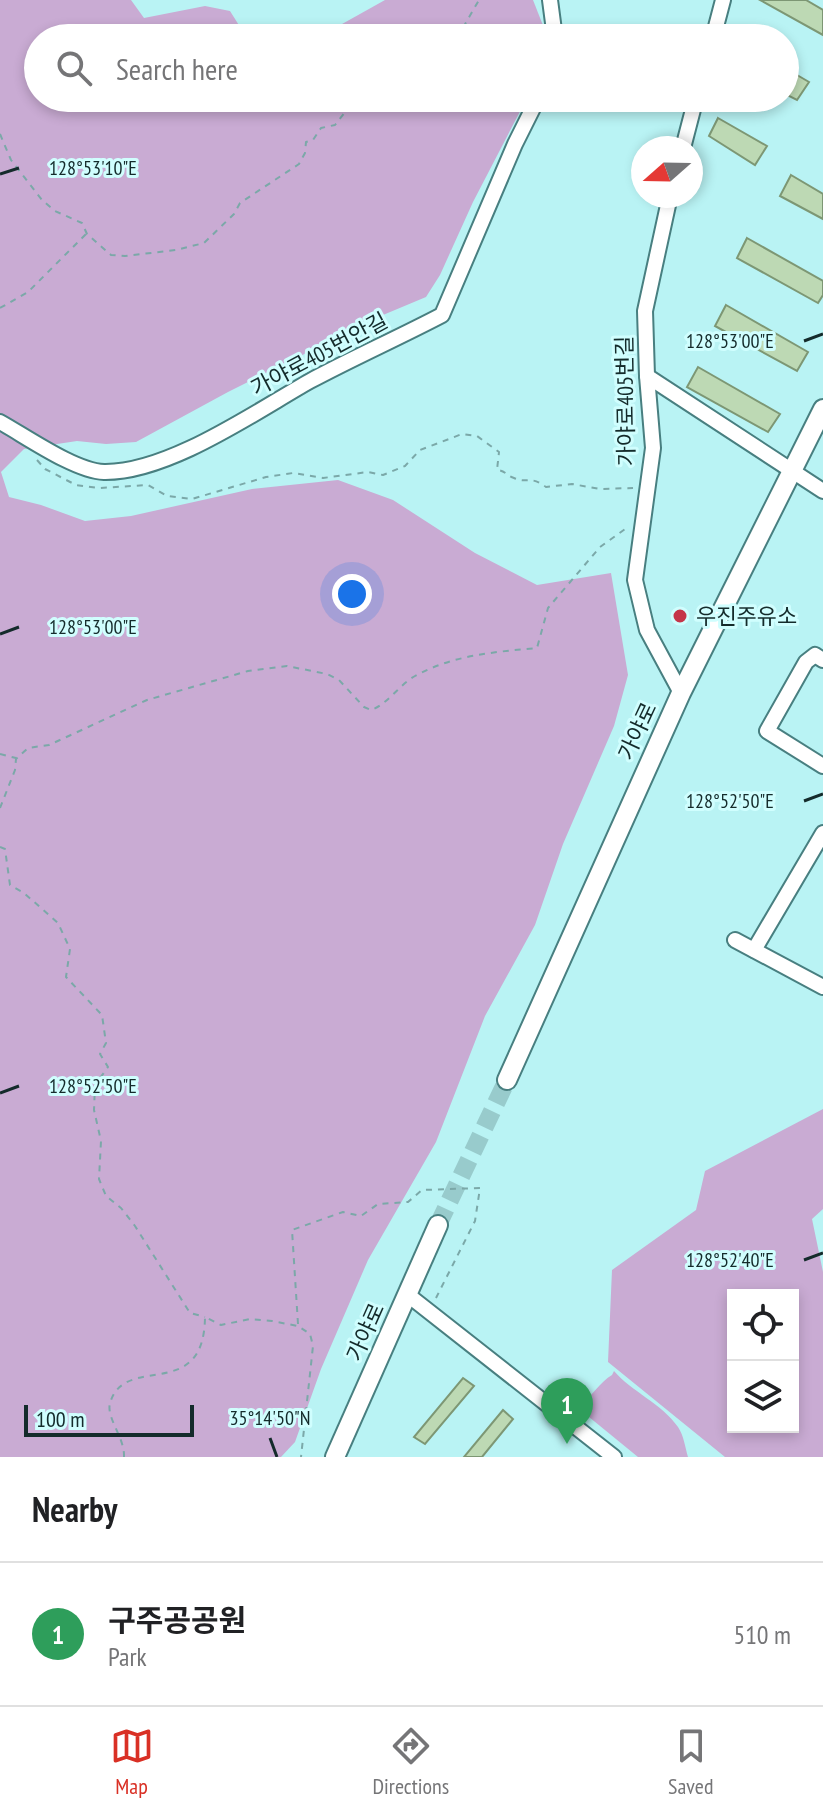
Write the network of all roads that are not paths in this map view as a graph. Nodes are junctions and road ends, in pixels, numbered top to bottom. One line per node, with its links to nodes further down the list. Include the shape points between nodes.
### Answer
1 (550, 0): 3 (street)
2 (723, 0): 4 (street)
3 (553, 24)
4 (717, 24)
5 (531, 112): 11 (street, 가야로405번안길, via 442,315 180,453 140,466 104,472 81,468)
6 (692, 112): 7 (street)
7 (686, 136)
8 (667, 208): 9 (street, 가야로405번길, via 645,311)
9 (647, 376): 12 (street); 15 (street, 가야로405번길, via 653,448 635,580 647,630)
10 (823, 409): 12 (main road, 가야로)
11 (0, 422)
12 (791, 469): 13 (street); 15 (main road, 가야로)
13 (823, 491)
14 (823, 660): 16 (street, via 815,655 806,662 767,731)
15 (681, 693): 21 (main road, 가야로)
16 (823, 766)
17 (823, 833): 19 (street)
18 (735, 940): 19 (street)
19 (754, 950): 20 (street)
20 (823, 987)
21 (507, 1080)
22 (438, 1225): 23 (main road, 가야로)
23 (408, 1295): 24 (main road, 가야로); 25 (street)
24 (335, 1457)
25 (614, 1457)

